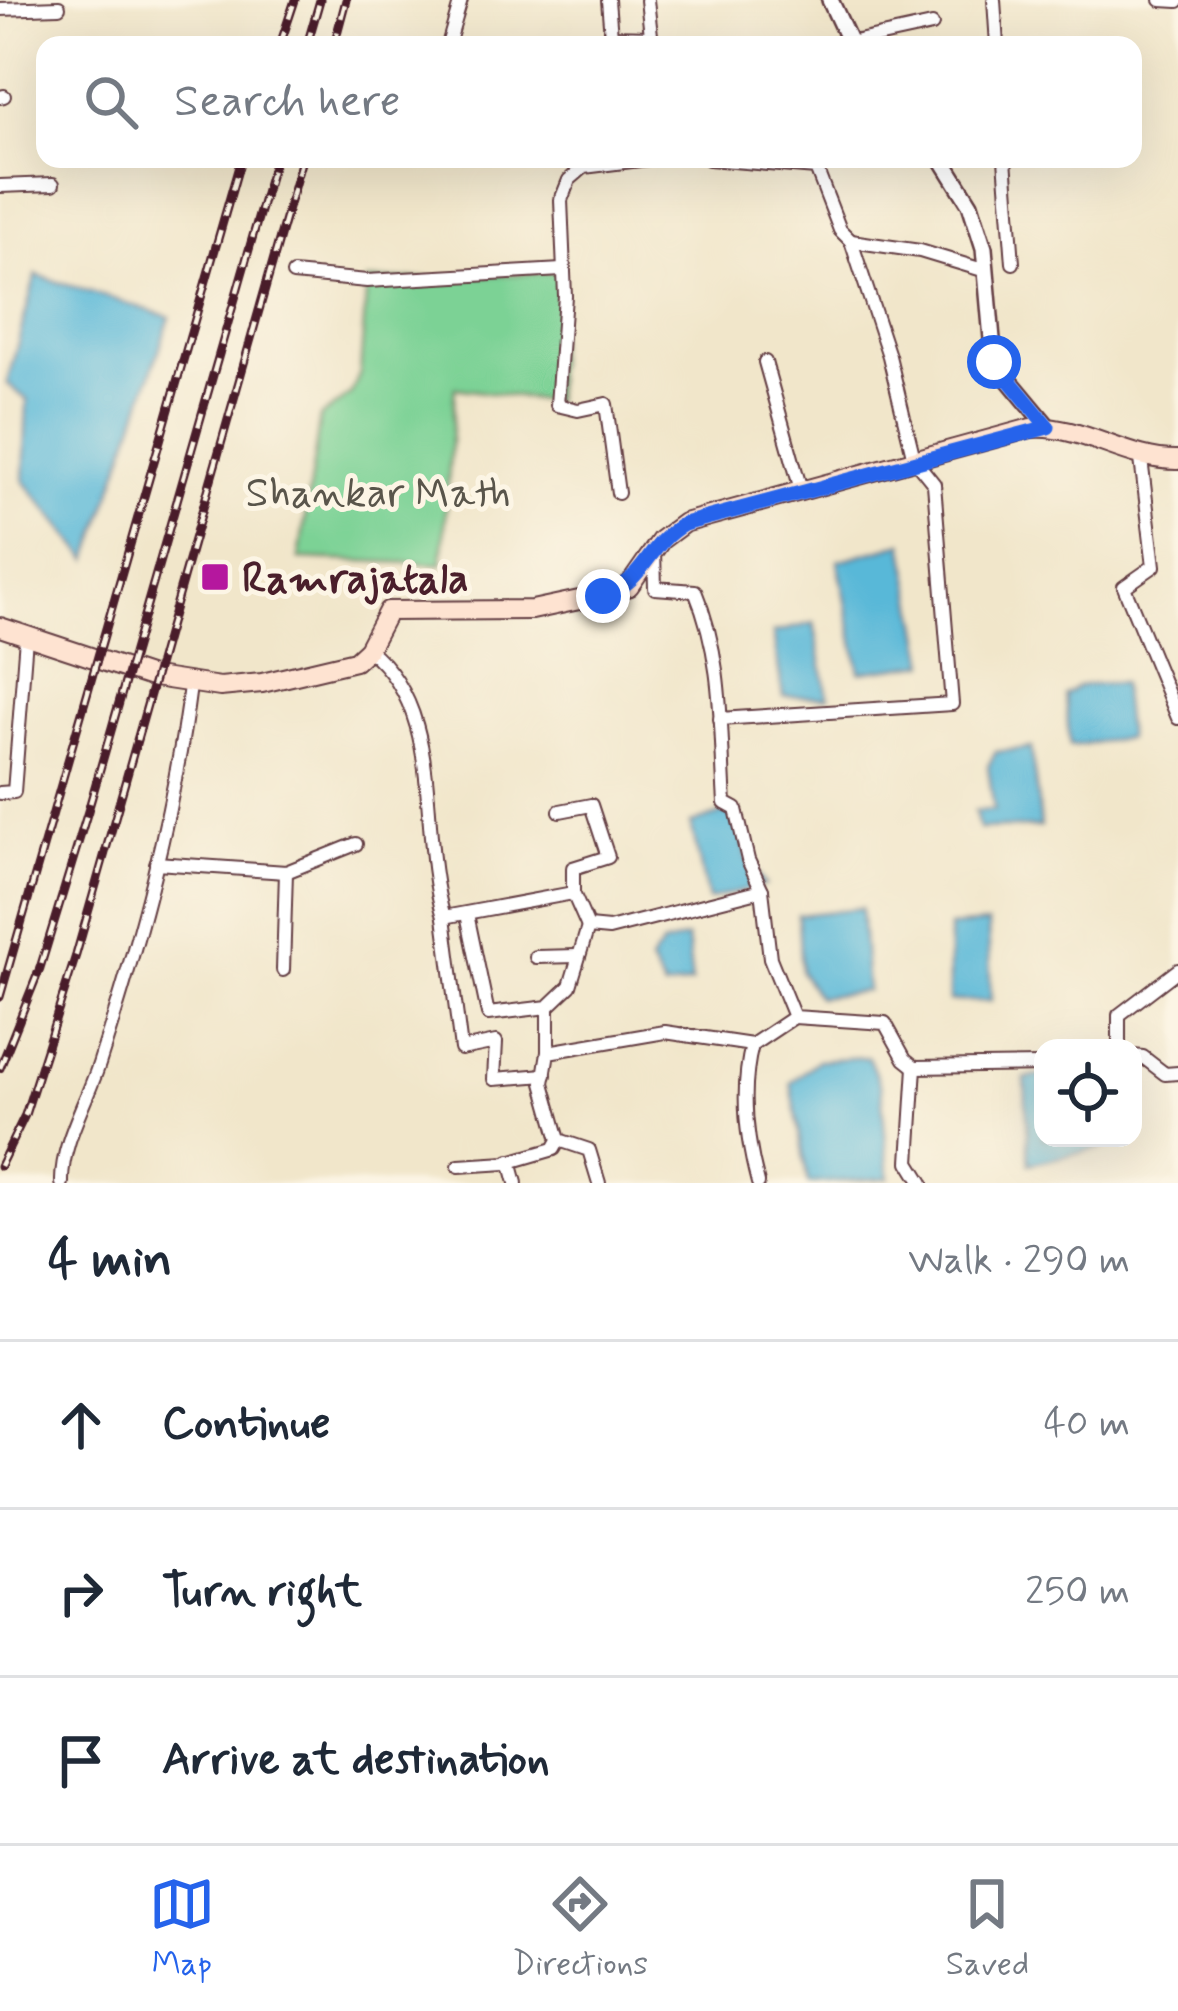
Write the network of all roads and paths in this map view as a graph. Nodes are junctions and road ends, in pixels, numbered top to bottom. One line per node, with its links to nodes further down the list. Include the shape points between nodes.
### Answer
1 (461, 0): 11 (street)
2 (608, 0): 12 (street)
3 (647, 0): 13 (street)
4 (830, 0): 14 (street)
5 (994, 0): 16 (street)
6 (1161, 0): 7 (street)
7 (1178, 1)
8 (5, 5): 9 (street)
9 (59, 7)
10 (932, 25): 15 (street)
11 (451, 36)
12 (611, 36)
13 (651, 36)
14 (846, 36)
15 (885, 36)
16 (996, 36)
17 (583, 168): 25 (street, via 569,180 559,228)
18 (816, 168): 23 (street)
19 (947, 168): 26 (street, via 970,204)
20 (1006, 168): 24 (street)
21 (53, 184): 22 (street)
22 (0, 186)
23 (850, 241): 26 (street); 30 (street)
24 (1012, 263)
25 (562, 270): 27 (street, via 367,281); 34 (street, via 557,405 606,404)
26 (986, 271): 29 (street, via 994,362)
27 (293, 274)
28 (765, 362): 33 (street)
29 (1048, 427): 30 (main road); 31 (main road)
30 (914, 459): 33 (main road); 41 (street, via 934,484 952,704)
31 (1141, 459): 32 (main road); 40 (street, via 1154,566 1124,587)
32 (1178, 460)
33 (801, 490): 35 (main road, via 684,524)
34 (618, 493)
35 (654, 550): 38 (main road, via 628,586 568,604 476,613 394,609); 41 (street, via 655,588 695,591 706,617 721,674)
36 (0, 627): 37 (main road)
37 (26, 638): 39 (main road); 42 (street, via 14,792)
38 (368, 649): 39 (main road, via 346,664 262,683); 50 (street, via 394,670 422,735)
39 (190, 686): 45 (street)
40 (1178, 718)
41 (720, 719): 47 (street, via 724,803 736,809)
42 (0, 793)
43 (560, 812): 48 (street, via 591,805 608,857 573,868)
44 (356, 844): 46 (street)
45 (157, 863): 46 (street); 69 (street)
46 (286, 872): 54 (street)
47 (762, 890): 51 (street); 57 (street, via 770,958)
48 (573, 893): 49 (street); 51 (street)
49 (467, 914): 50 (street); 56 (street, via 488,1014)
50 (444, 916): 65 (street, via 461,1049 496,1042 494,1079)
51 (588, 927): 52 (street)
52 (577, 956): 53 (street); 56 (street, via 570,986)
53 (536, 957)
54 (283, 970)
55 (1178, 970): 58 (street, via 1118,1015)
56 (548, 1007): 60 (street)
57 (794, 1017): 59 (street); 63 (street, via 885,1023)
58 (1119, 1039)
59 (752, 1045): 60 (street, via 665,1032); 72 (street, via 747,1125)
60 (548, 1052): 65 (street)
61 (1142, 1057): 64 (street)
62 (1034, 1065): 63 (street)
63 (915, 1067): 73 (street, via 909,1162)
64 (1178, 1073)
65 (544, 1075): 66 (street)
66 (559, 1140): 67 (street, via 554,1149); 71 (street, via 589,1150)
67 (510, 1162): 68 (street); 70 (street)
68 (459, 1166)
69 (62, 1183)
70 (516, 1183)
71 (599, 1183)
72 (758, 1183)
73 (922, 1183)

